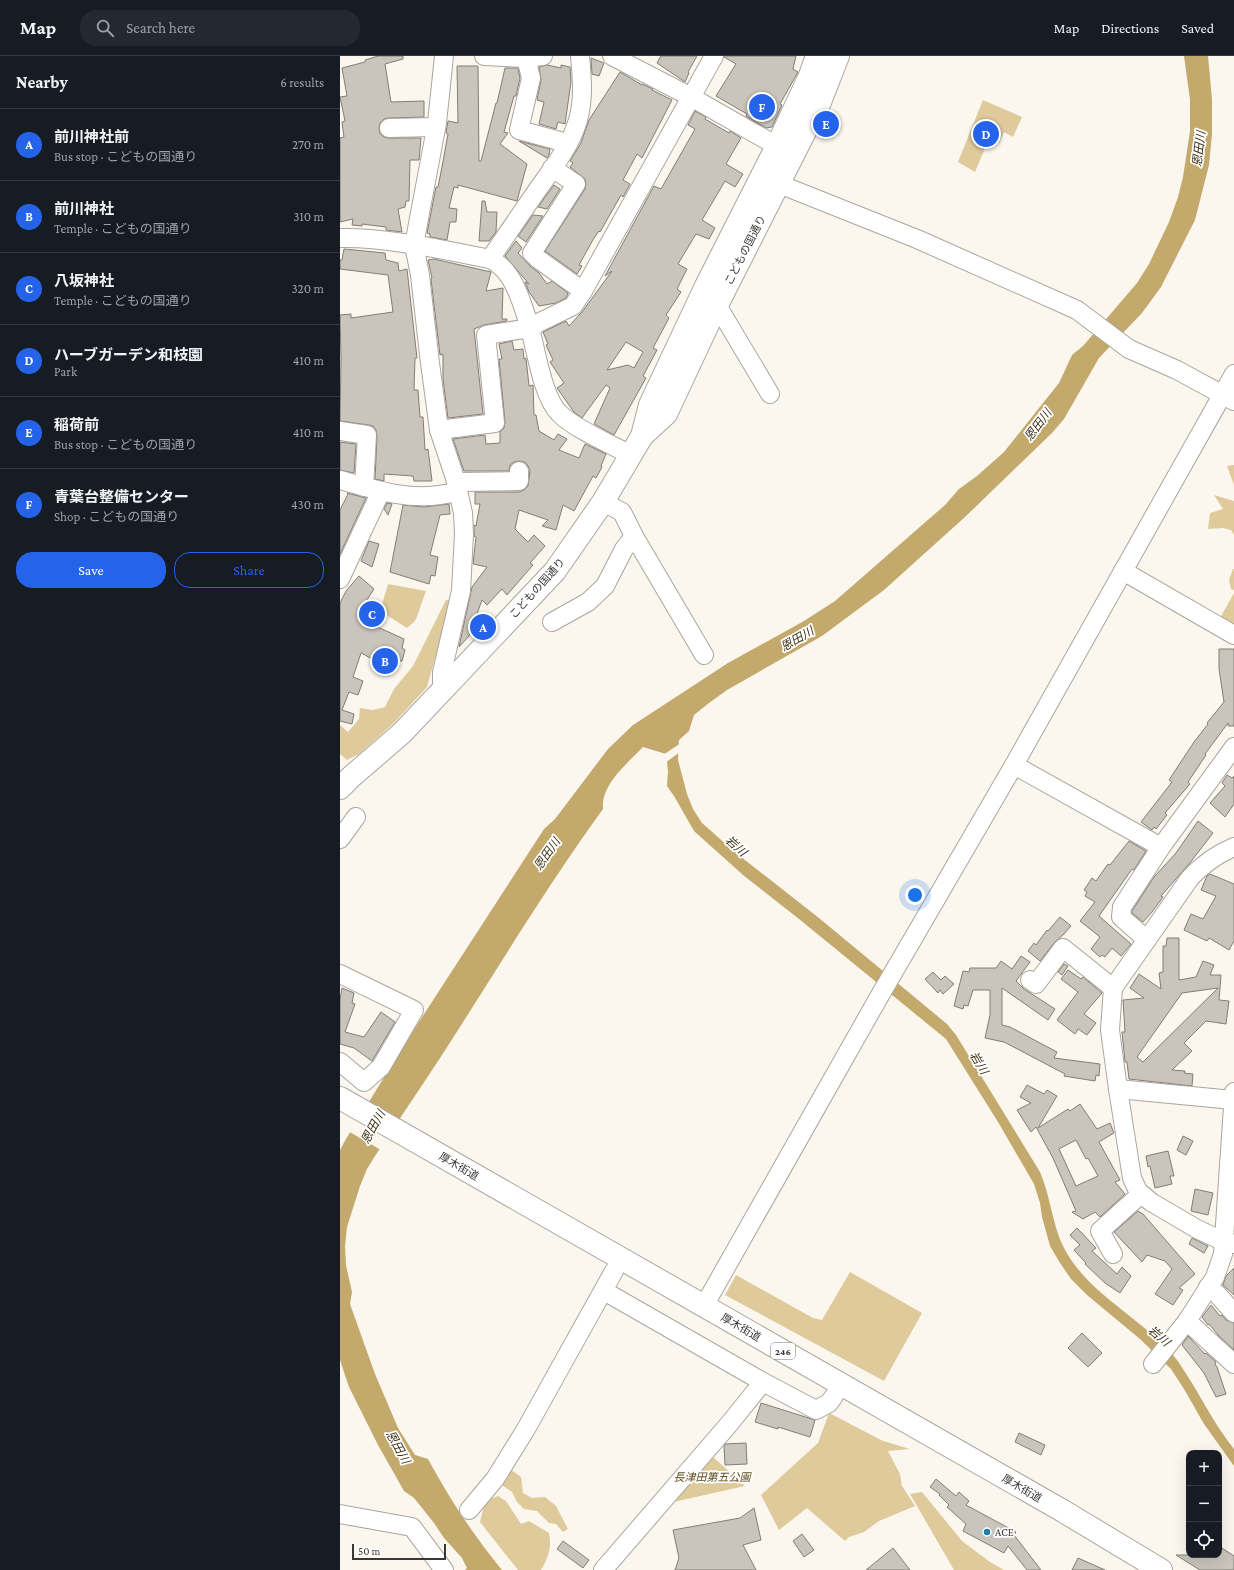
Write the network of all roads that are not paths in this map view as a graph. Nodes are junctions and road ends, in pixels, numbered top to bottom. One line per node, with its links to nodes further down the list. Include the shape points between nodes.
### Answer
1 (444, 56): 11 (street)
2 (484, 56): 9 (street)
3 (543, 56): 9 (street)
4 (580, 56): 13 (street, via 581,103 578,120)
5 (612, 56): 10 (street)
6 (714, 56): 10 (street)
7 (817, 56): 14 (main road, こどもの国通り)
8 (838, 56): 16 (main road, こどもの国通り, via 820,102)
9 (526, 58): 13 (street, via 531,78 518,130)
10 (691, 97): 14 (street); 21 (street)
11 (436, 127): 12 (street); 18 (street)
12 (389, 128)
13 (567, 143): 15 (street)
14 (777, 146): 16 (main road, こどもの国通り)
15 (552, 168): 19 (street); 21 (street, via 576,184 532,253)
16 (771, 179): 20 (main road, こどもの国通り); 22 (main road, こどもの国通り); 26 (street, via 918,239 1077,310 1129,349 1177,370)
17 (340, 238): 18 (street)
18 (414, 245): 19 (street); 27 (street)
19 (490, 259): 23 (street, via 500,264 512,282)
20 (706, 286): 22 (street); 29 (main road, こどもの国通り, via 650,405)
21 (583, 291): 23 (street, via 573,306)
22 (717, 306): 25 (street); 29 (main road, こどもの国通り, via 666,414)
23 (530, 328): 27 (street, via 486,335 495,423); 30 (street, via 547,393 558,413 574,425)
24 (1234, 374): 26 (street)
25 (770, 394)
26 (1228, 398): 37 (street)
27 (439, 430): 34 (street)
28 (340, 431): 33 (street, via 367,435)
29 (642, 436): 30 (main road, こどもの国通り)
30 (631, 455): 35 (main road, こどもの国通り)
31 (523, 478): 34 (street, via 462,482)
32 (340, 480): 33 (street)
33 (372, 489): 34 (street, via 411,496 434,496 452,493); 38 (street)
34 (458, 489): 42 (street, via 464,527 461,591 442,672)
35 (603, 502): 36 (street, via 622,512); 42 (main road, こどもの国通り, via 555,571)
36 (634, 536): 39 (street, via 624,549 605,586 588,602); 41 (street)
37 (1123, 571): 40 (street); 44 (street)
38 (340, 579)
39 (552, 622)
40 (1234, 635)
41 (704, 654)
42 (442, 692): 45 (main road, こどもの国通り, via 394,742)
43 (1234, 748): 48 (street)
44 (1014, 764): 48 (street); 66 (street)
45 (343, 781)
46 (356, 817): 47 (street)
47 (340, 839)
48 (1161, 847): 50 (street, via 1122,907 1121,917)
49 (1234, 847): 50 (street, via 1202,865)
50 (1147, 940): 53 (street)
51 (340, 974): 54 (street, via 414,1010 381,1067 364,1082)
52 (1036, 984): 53 (street, via 1062,948)
53 (1113, 988): 55 (street, via 1110,1030)
54 (340, 1062)
55 (1118, 1089): 56 (street); 60 (street, via 1132,1178)
56 (1234, 1096): 59 (street)
57 (344, 1108): 58 (main road, 厚木街道 / 246)
58 (400, 1141): 63 (main road, 厚木街道 / 246); 66 (main road, 厚木街道 / 246)
59 (1232, 1152): 61 (street)
60 (1141, 1194): 61 (street, via 1197,1229); 62 (street, via 1100,1231)
61 (1229, 1243): 64 (street, via 1215,1277)
62 (1113, 1254)
63 (614, 1271): 65 (street); 72 (main road, 厚木街道 / 246)
64 (1208, 1286): 67 (street); 68 (street)
65 (604, 1291): 71 (street); 73 (street, via 526,1430 495,1479)
66 (704, 1306): 78 (main road, 厚木街道 / 246, via 1063,1511)
67 (1234, 1313)
68 (1187, 1321): 69 (street); 70 (street)
69 (1154, 1363)
70 (1234, 1364)
71 (763, 1382): 72 (street, via 816,1410 829,1404); 76 (street)
72 (834, 1396): 77 (main road, 厚木街道 / 246)
73 (469, 1510)
74 (340, 1514): 75 (street, via 412,1527)
75 (444, 1570)
76 (603, 1570)
77 (1133, 1570)
78 (1161, 1570)

